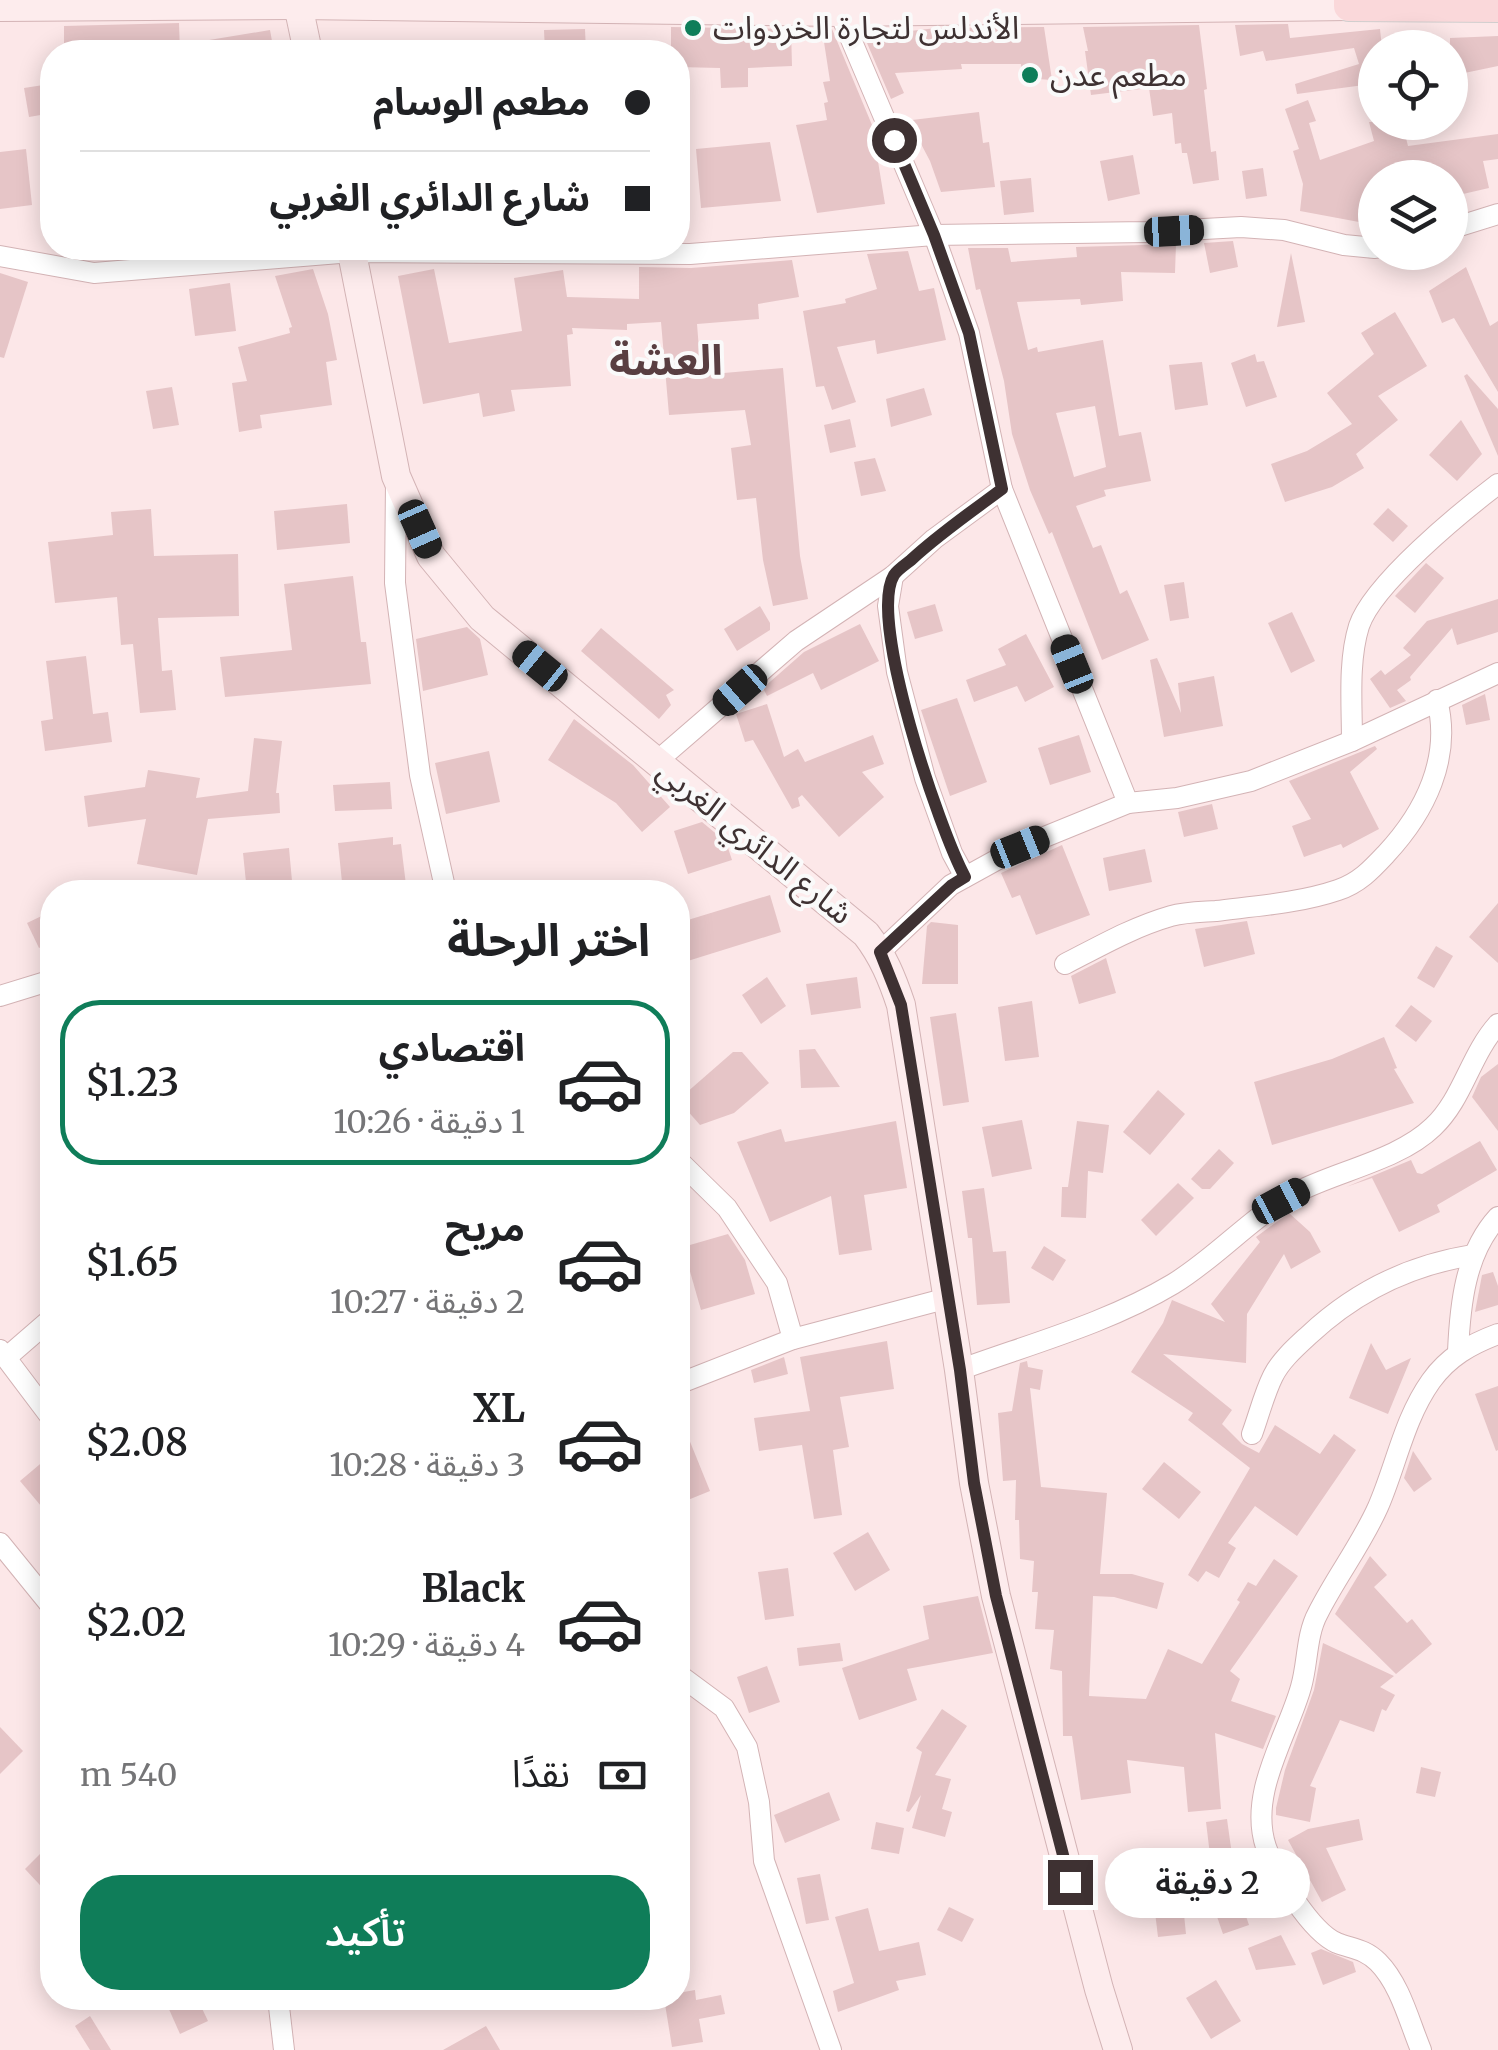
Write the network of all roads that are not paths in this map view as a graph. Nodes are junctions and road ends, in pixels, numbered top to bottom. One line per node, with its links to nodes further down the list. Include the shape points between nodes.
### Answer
1 (182, 3): 3 (street); 6 (street)
2 (1349, 3): 4 (street); 5 (main road)
3 (298, 5): 4 (street); 7 (street)
4 (837, 6): 10 (street)
5 (1498, 7)
6 (0, 8)
7 (305, 40)
8 (1498, 214): 9 (street)
9 (1468, 223)
10 (934, 235): 11 (street, via 1241,227); 12 (street); 18 (street, via 969,333)
11 (1358, 246)
12 (690, 254)
13 (0, 256): 14 (street, via 94,273)
14 (240, 260)
15 (354, 260): 16 (street, شارع الدائري الغربي)
16 (396, 476): 23 (street, شارع الدائري الغربي, via 431,556 482,618); 26 (street, via 395,583 420,776)
17 (1498, 484): 22 (street, via 1374,599 1355,648)
18 (1002, 489): 19 (street); 24 (street)
19 (893, 576): 23 (street, via 796,642); 25 (street, via 888,606 897,672 925,778)
20 (1498, 674): 21 (street)
21 (1437, 700): 22 (street); 28 (street, via 1440,759 1430,790 1362,880 1307,898 1174,915)
22 (1352, 741): 24 (street, via 1251,781)
23 (656, 762): 27 (street, شارع الدائري الغربي)
24 (1128, 803): 25 (street)
25 (965, 877): 27 (street)
26 (443, 880)
27 (880, 952): 35 (street, شارع الدائري الغربي, via 901,1005)
28 (1066, 964)
29 (40, 984): 30 (street)
30 (0, 996)
31 (1498, 1024): 41 (street, via 1434,1127 1408,1146 1281,1201 1171,1285)
32 (690, 1172): 38 (street, via 726,1208 777,1284)
33 (1498, 1216): 34 (street)
34 (1473, 1256): 39 (street); 44 (street, via 1412,1269 1339,1308 1281,1364)
35 (948, 1298): 38 (street); 41 (street, شارع الدائري الغربي)
36 (40, 1327): 40 (street)
37 (1498, 1334): 39 (street)
38 (794, 1339): 42 (street)
39 (1458, 1352): 52 (street, via 1431,1381 1379,1505 1318,1612 1261,1813 1273,1864 1310,1922 1382,1966)
40 (3, 1353): 43 (street)
41 (960, 1370): 49 (street, شارع الدائري الغربي, via 996,1596)
42 (690, 1379)
43 (40, 1403)
44 (1252, 1434)
45 (0, 1542): 46 (street)
46 (40, 1592)
47 (690, 1683): 51 (street, via 724,1708 747,1747 764,1861)
48 (279, 2010): 50 (street)
49 (1112, 2046)
50 (284, 2050)
51 (831, 2050)
52 (1421, 2050)

